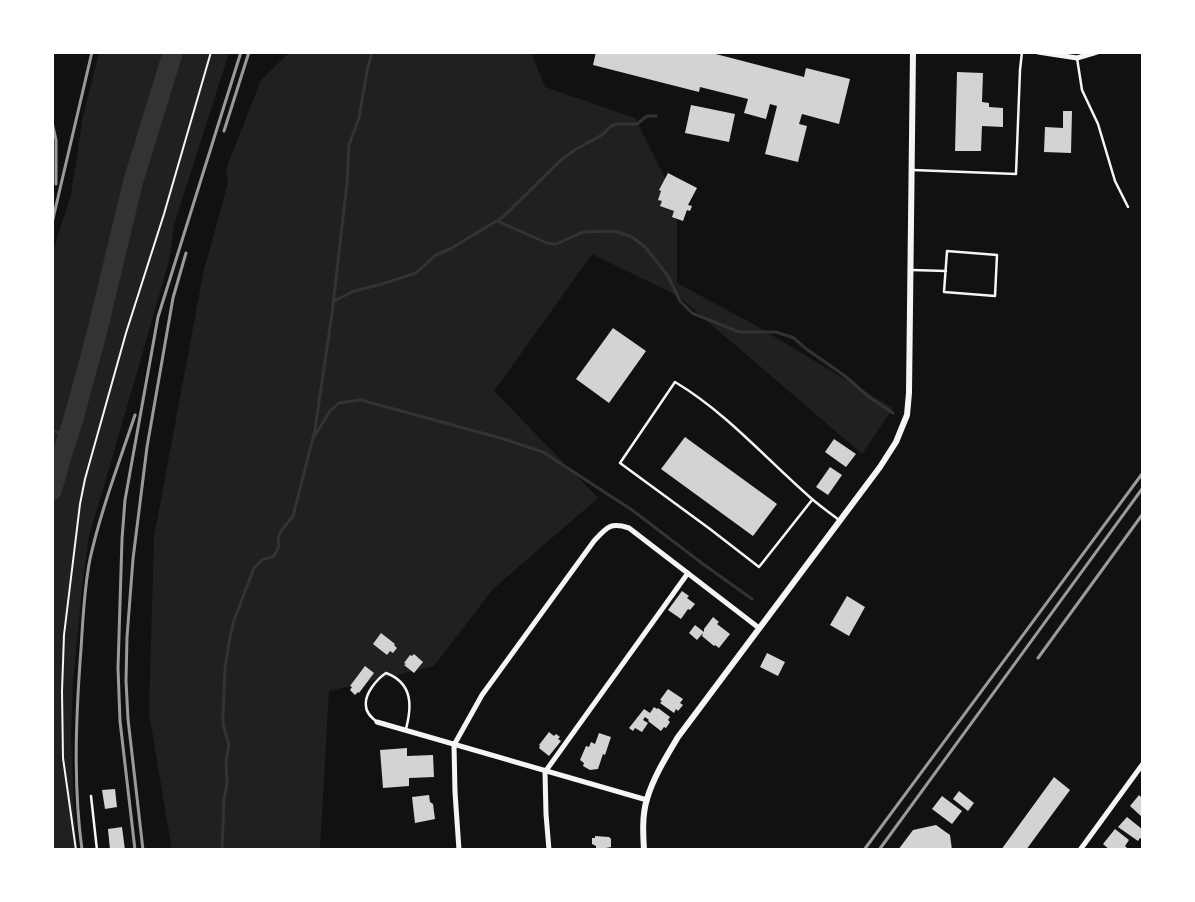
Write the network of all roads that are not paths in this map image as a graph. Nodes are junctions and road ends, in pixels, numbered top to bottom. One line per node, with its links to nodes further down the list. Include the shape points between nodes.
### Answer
1 (912, 52): 6 (street)
2 (1022, 52): 6 (lane, via 1016,174)
3 (1038, 52): 5 (street)
4 (1097, 52): 5 (street)
5 (1077, 58): 7 (lane, via 1082,90 1098,124 1115,181)
6 (912, 170): 8 (street)
7 (1128, 208)
8 (910, 270): 9 (lane); 11 (street, via 907,415 896,442)
9 (946, 271): 9 (lane, via 947,251 997,255 995,296 944,292)
10 (812, 500): 10 (lane, via 723,416 675,382 620,463 759,567); 11 (lane)
11 (840, 521): 13 (street)
12 (688, 573): 13 (street); 16 (street, via 629,528 607,527 594,540 482,695); 18 (street)
13 (759, 628): 20 (street, via 678,737)
14 (377, 722): 15 (street); 15 (lane, via 365,706 379,677 386,673 401,681 409,695)
15 (405, 731): 16 (street)
16 (454, 745): 18 (street); 22 (street)
17 (1142, 765): 25 (street)
18 (546, 772): 20 (street); 23 (street)
19 (91, 796): 21 (lane)
20 (647, 800): 24 (street)
21 (96, 850)
22 (459, 850)
23 (549, 850)
24 (644, 850)
25 (1080, 850)

